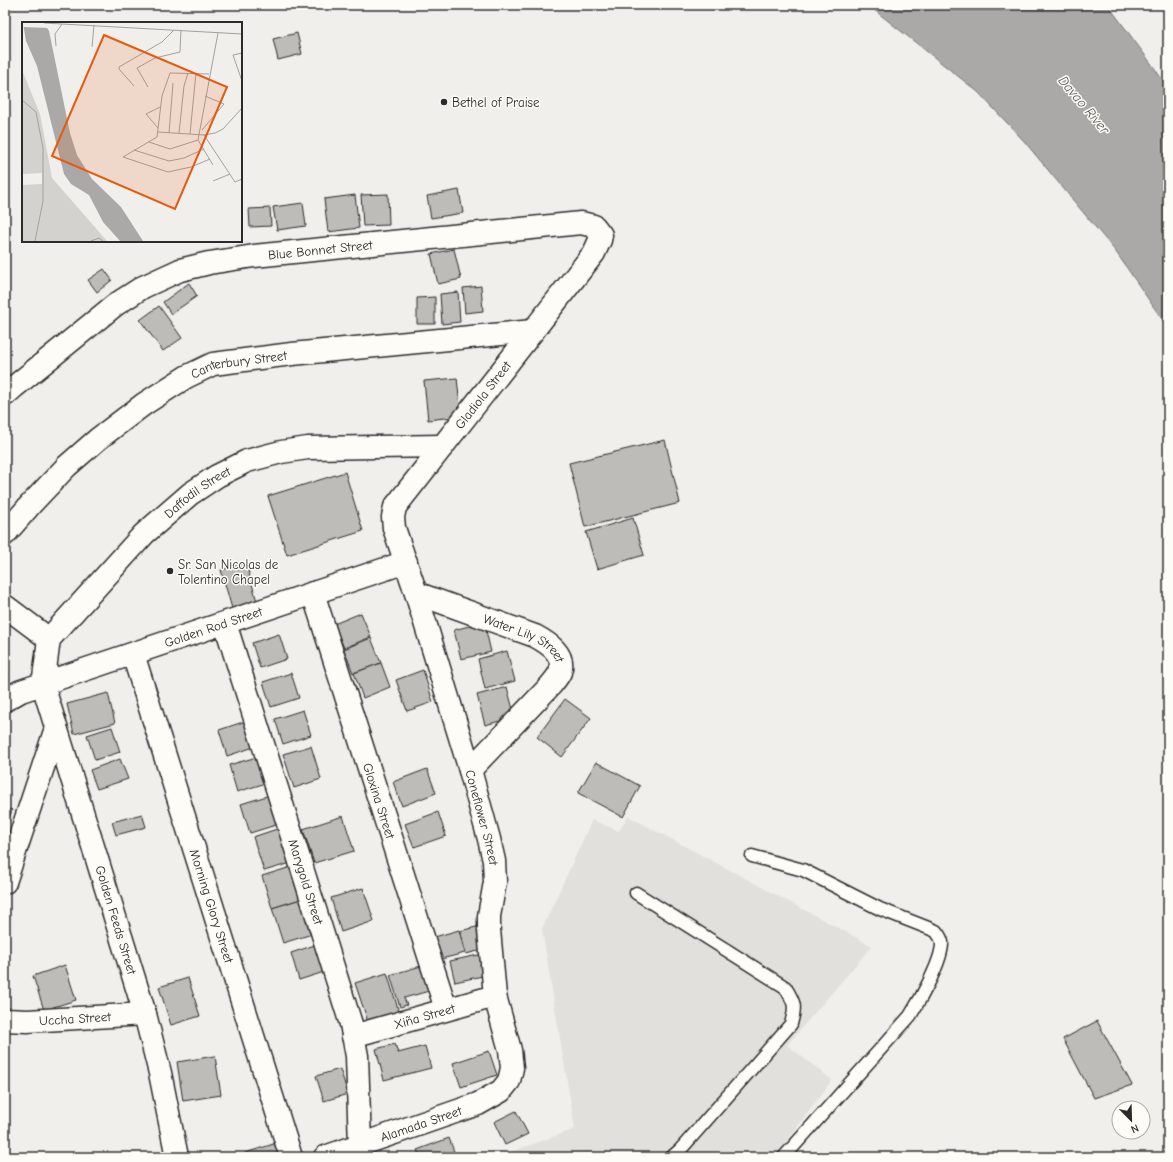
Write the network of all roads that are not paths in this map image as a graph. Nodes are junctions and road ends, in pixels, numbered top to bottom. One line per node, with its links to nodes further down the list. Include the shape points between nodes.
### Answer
1 (601, 235): 2 (street, Gladiola Street, via 594,253); 3 (street, Blue Bonnet Street, via 594,226 581,223 261,255 187,268 144,287 115,305)
2 (533, 331): 4 (street, Gladiola Street); 5 (street, Canterbury Street, via 213,364 186,377 144,404 98,439 68,466)
3 (5, 396)
4 (443, 446): 6 (street, Gladiola Street, via 395,507 394,528); 11 (street, Daffodil Street, via 308,448 247,461 217,476 190,494 144,534)
5 (5, 534)
6 (406, 562): 7 (street, Golden Rod Street); 8 (street, Coneflower Street)
7 (313, 593): 10 (street, Golden Rod Street); 21 (street, Gloxina Street)
8 (416, 593): 16 (street, Coneflower Street); 16 (street, Water Lily Street, via 535,636 547,642 561,662 560,673 550,686)
9 (5, 606): 11 (street)
10 (225, 623): 12 (street, Golden Rod Street); 24 (street, Marygold Street)
11 (49, 639): 13 (street)
12 (133, 654): 13 (street, Golden Rod Street); 28 (street, Morning Glory Street)
13 (43, 685): 14 (street, Golden Rod Street); 15 (street, Golden Feeds Street)
14 (10, 691)
15 (56, 728): 18 (street); 22 (street, Golden Feeds Street)
16 (470, 770): 20 (street, Coneflower Street, via 494,862 495,882 488,916)
17 (752, 856): 31 (lane, via 803,870 880,909 936,931 941,936 942,944 940,955 921,999 910,1016)
18 (5, 882)
19 (636, 893): 30 (lane, via 785,987 792,998 795,1010 791,1024)
20 (495, 996): 21 (street, Xiña Street); 25 (street, Coneflower Street, via 510,1050 512,1068)
21 (446, 1009): 24 (street, Xiña Street)
22 (145, 1014): 23 (street, Uccha Street); 27 (street, Golden Feeds Street)
23 (5, 1020)
24 (353, 1036): 26 (street, Marygold Street, via 357,1056)
25 (509, 1080): 26 (street, Alamada Street, via 501,1091 478,1104)
26 (360, 1145): 29 (street, Alamada Street)
27 (177, 1157)
28 (291, 1157)
29 (325, 1157)
30 (672, 1157)
31 (784, 1157)

